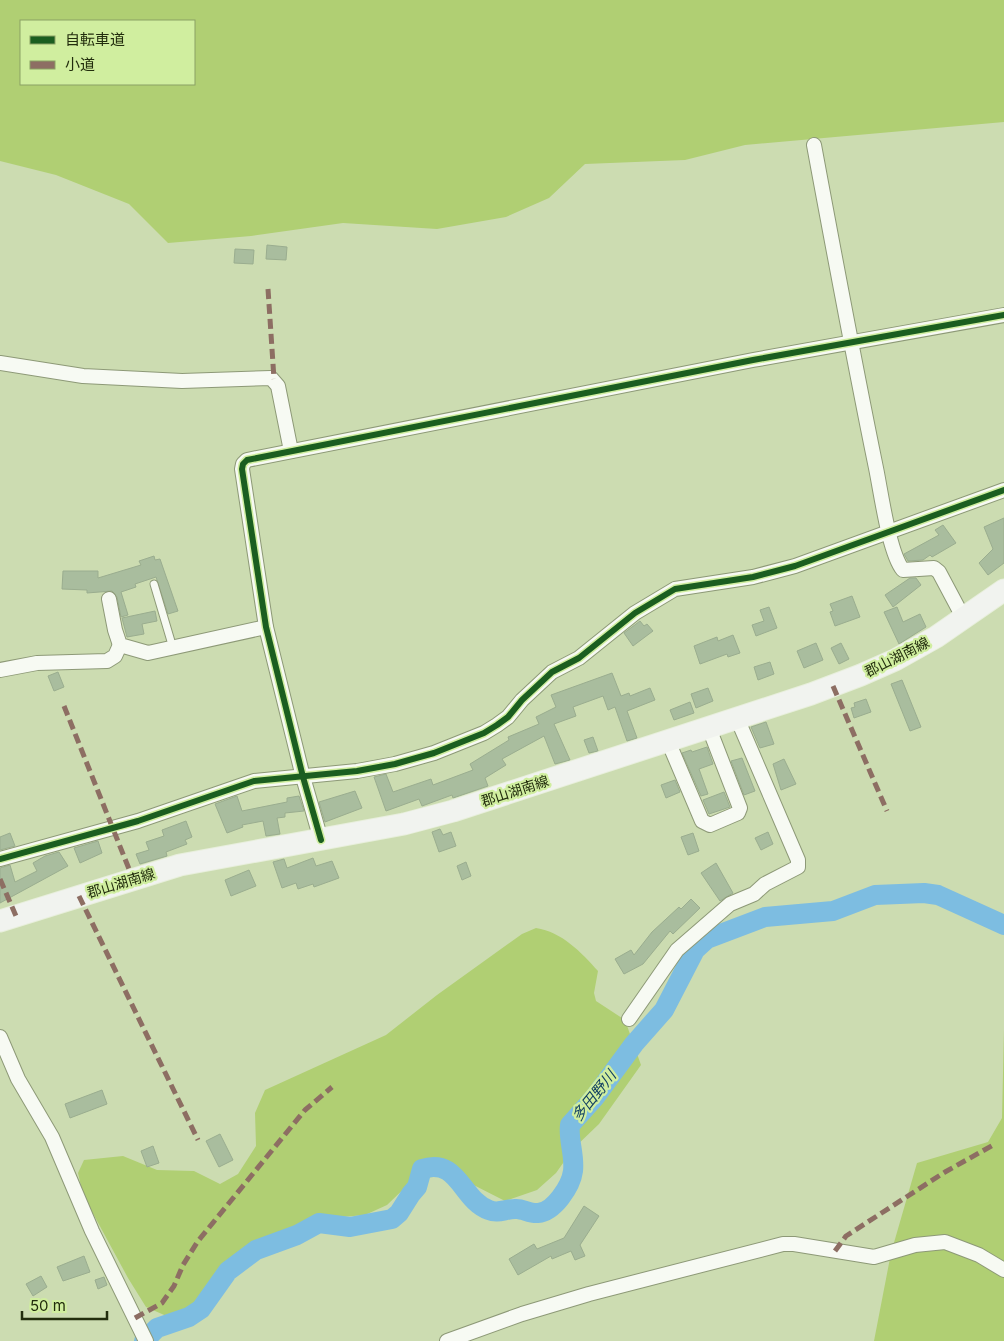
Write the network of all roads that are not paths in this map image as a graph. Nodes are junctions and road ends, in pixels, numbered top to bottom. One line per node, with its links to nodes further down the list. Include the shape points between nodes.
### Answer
1 (814, 145): 3 (street)
2 (1004, 315): 3 (street)
3 (850, 342): 5 (street); 7 (street)
4 (0, 364): 5 (street, via 83,376 182,381 271,378 278,386)
5 (291, 451): 12 (street, via 247,460 242,464)
6 (1004, 490): 7 (street)
7 (889, 532): 11 (street, via 901,568 934,568 939,572); 19 (street, via 753,577 675,589 635,613 589,651 552,672 508,717 484,733 395,764)
8 (154, 584): 14 (lane)
9 (1004, 590): 11 (main road, 郡山湖南線)
10 (109, 599): 13 (street)
11 (964, 619): 16 (main road, 郡山湖南線, via 895,660 811,694)
12 (266, 627): 14 (street); 19 (street)
13 (120, 646): 14 (street, via 148,653); 15 (street, via 115,656 107,661 37,663)
14 (173, 649)
15 (0, 670)
16 (736, 718): 17 (main road, 郡山湖南線); 23 (street, via 798,860 798,867 765,884 754,894 730,904 677,950)
17 (708, 728): 18 (main road, 郡山湖南線); 18 (street, via 740,808 740,812 710,825 702,821)
18 (668, 741): 20 (main road, 郡山湖南線, via 453,811)
19 (303, 777): 20 (street); 21 (street, via 254,781 138,820)
20 (322, 840): 22 (main road, 郡山湖南線, via 180,865)
21 (0, 859)
22 (0, 921)
23 (629, 1019)
24 (0, 1037): 26 (street, via 18,1079 52,1137 92,1232)
25 (1004, 1270): 27 (street, via 979,1255 944,1242 915,1245 874,1257 784,1244 580,1297)
26 (146, 1341)
27 (446, 1341)

